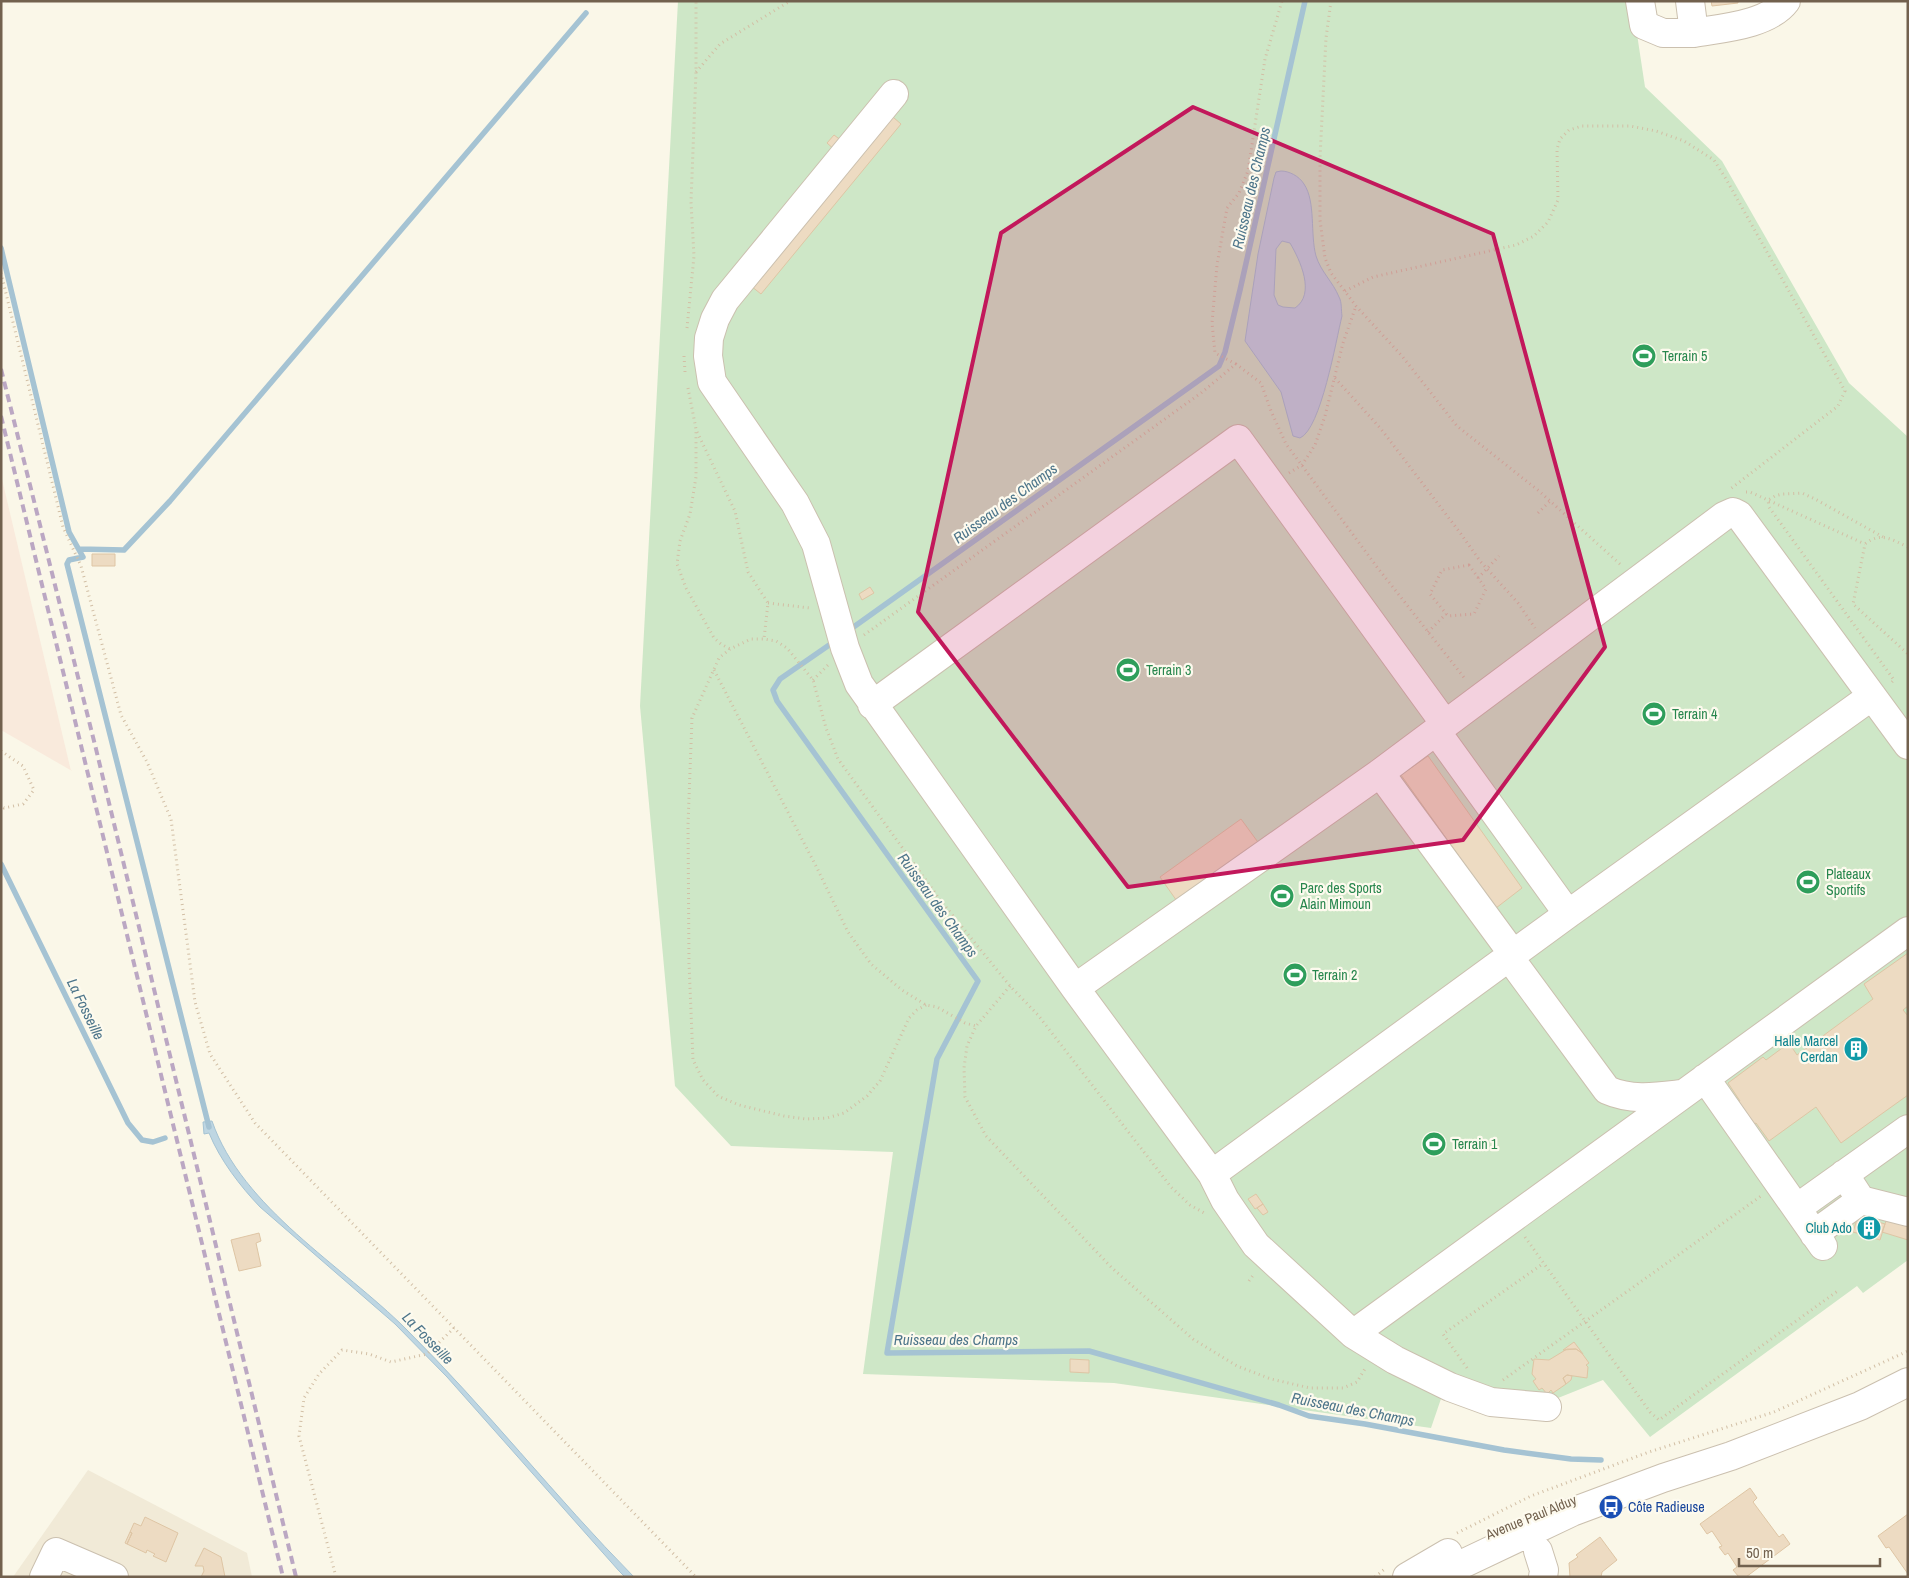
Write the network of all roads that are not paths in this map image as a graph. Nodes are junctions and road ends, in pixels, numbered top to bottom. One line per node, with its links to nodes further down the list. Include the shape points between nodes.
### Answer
1 (1640, 1): 4 (street, via 1644,25 1663,33)
2 (1690, 1): 4 (street)
3 (1786, 1): 4 (street, via 1779,10 1756,21)
4 (1694, 33)
5 (894, 94): 7 (street, via 724,300 709,338 708,356 712,382 796,504 816,544 858,684)
6 (1881, 690): 8 (street, via 1738,515 1734,497 1724,516); 9 (street); 11 (street)
7 (872, 705): 8 (street, via 1238,439); 14 (street)
8 (1441, 727): 10 (street); 11 (street)
9 (1908, 745)
10 (1380, 774): 13 (street); 14 (street)
11 (1568, 914): 13 (street)
12 (1908, 931): 15 (street)
13 (1511, 956): 15 (street, via 1607,1090 1635,1098); 17 (street)
14 (1075, 988): 17 (street)
15 (1694, 1086): 20 (street); 22 (street)
16 (1908, 1129): 18 (street)
17 (1212, 1174): 22 (street, via 1225,1200 1256,1245)
18 (1844, 1174): 19 (street); 20 (street)
19 (1862, 1200): 20 (street, via 1819,1240); 21 (street)
20 (1797, 1208)
21 (1908, 1212)
22 (1354, 1334): 24 (street, via 1395,1360 1458,1390 1491,1402)
23 (1908, 1382): 25 (street, Avenue Paul Alduy, via 1851,1410 1731,1456 1663,1478 1604,1489 1545,1509)
24 (1547, 1407)
25 (1446, 1563): 26 (street, Avenue Paul Alduy)
26 (1397, 1572)
27 (44, 1577): 28 (street, via 56,1552)
28 (114, 1577)

